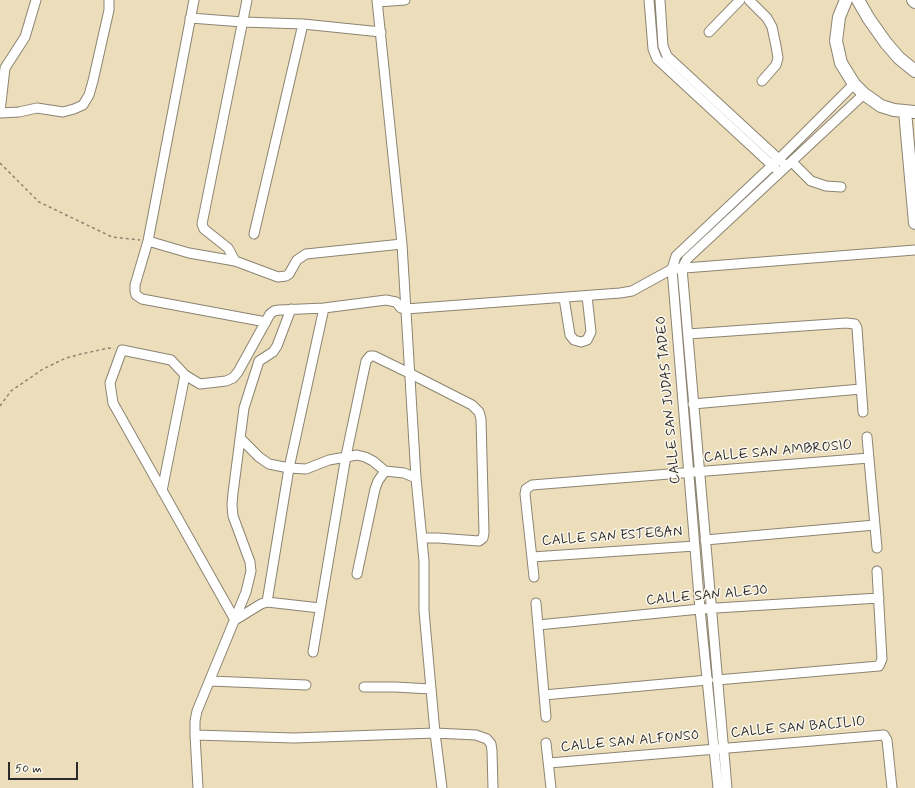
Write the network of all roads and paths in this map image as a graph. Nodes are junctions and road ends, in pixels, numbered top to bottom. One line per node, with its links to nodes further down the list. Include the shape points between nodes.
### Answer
1 (36, 0): 18 (street, via 25,37)
2 (109, 0): 23 (street, via 93,81 89,95 82,105 63,112 37,108 20,112)
3 (194, 0): 13 (street)
4 (247, 0): 14 (street)
5 (405, 0): 12 (street)
6 (649, 0): 27 (street, via 653,49 657,59)
7 (660, 0): 25 (street, via 663,46 667,56)
8 (740, 0): 17 (street)
9 (749, 0): 20 (street, via 767,18 772,27 778,58 776,65)
10 (846, 0): 21 (main road, via 836,41 841,63)
11 (858, 0): 19 (main road, via 886,43)
12 (377, 1): 16 (street)
13 (190, 18): 14 (street); 32 (street)
14 (244, 22): 15 (street); 35 (street, via 202,224 204,229 228,248)
15 (303, 24): 16 (street); 31 (street)
16 (381, 32): 33 (street)
17 (709, 32)
18 (3, 70): 23 (street)
19 (915, 71)
20 (762, 81)
21 (854, 84): 22 (main road); 25 (street)
22 (864, 94): 24 (main road, via 881,106); 28 (street)
23 (0, 112)
24 (910, 112): 30 (main road)
25 (779, 159): 27 (street); 28 (street)
26 (0, 163): 32 (path, via 40,202 112,237)
27 (771, 165): 28 (street); 37 (street, via 676,256)
28 (786, 166): 29 (street, via 811,181); 36 (street, via 687,259)
29 (841, 187)
30 (915, 223)
31 (254, 234)
32 (148, 241): 35 (street, via 190,253); 43 (street, via 135,285 136,295 142,299)
33 (402, 244): 35 (street, via 306,254 299,257 289,274 282,277); 42 (street)
34 (915, 250): 36 (street)
35 (235, 261)
36 (682, 268): 37 (street); 44 (street, CALLE SAN JUDAS TADEO)
37 (672, 269): 38 (street, via 632,291); 58 (street, CALLE SAN JUDAS TADEO)
38 (587, 296): 39 (street); 39 (street, via 591,332 587,340 581,342 574,340 570,335)
39 (564, 298): 42 (street)
40 (324, 308): 41 (street); 42 (street, via 390,300); 56 (street)
41 (291, 309): 43 (street, via 274,311); 53 (street, via 277,346 259,361 256,367 244,408)
42 (406, 309): 46 (street)
43 (266, 322): 47 (street, via 233,378 200,384)
44 (688, 334): 48 (street, via 855,324); 49 (street, CALLE SAN JUDAS TADEO)
45 (122, 350): 47 (street, via 164,357 171,360); 50 (path, via 109,348 66,358 11,391); 61 (street, via 110,383 113,403)
46 (411, 374): 54 (street, via 374,356 368,358); 60 (street); 63 (street, via 472,405 479,412 481,419 483,538 479,541)
47 (185, 375): 61 (street)
48 (861, 388): 49 (street); 51 (street)
49 (694, 404): 59 (street, CALLE SAN JUDAS TADEO)
50 (0, 406)
51 (863, 412)
52 (868, 437): 55 (street)
53 (240, 438): 56 (street, via 269,464); 77 (street, via 232,493 233,516 250,562 251,572)
54 (346, 456): 56 (street, via 306,469); 57 (street, via 365,457); 74 (street)
55 (869, 458): 59 (street, CALLE SAN AMBROSIO); 62 (street)
56 (289, 468): 72 (street)
57 (385, 471): 60 (street, via 404,473); 69 (street, via 375,489)
58 (689, 473): 59 (street, CALLE SAN AMBROSIO); 65 (street, CALLE SAN JUDAS TADEO); 67 (street, CALLE SAN AMBROSIO, via 534,485 526,489)
59 (700, 473): 64 (street, CALLE SAN JUDAS TADEO)
60 (416, 478): 63 (street)
61 (162, 491): 77 (street)
62 (875, 525): 64 (street); 66 (street)
63 (422, 538): 85 (street, via 424,611)
64 (706, 540): 75 (street, CALLE SAN JUDAS TADEO)
65 (695, 546): 67 (street, CALLE SAN ESTEBAN); 76 (street, CALLE SAN JUDAS TADEO)
66 (877, 548)
67 (532, 557): 70 (street)
68 (877, 571): 71 (street)
69 (357, 574)
70 (534, 577)
71 (879, 598): 75 (street, CALLE SAN ALEJO); 81 (street, via 882,659 879,666)
72 (267, 602): 74 (street); 77 (street)
73 (536, 603): 78 (street)
74 (320, 608): 79 (street)
75 (712, 608): 76 (street, CALLE SAN ALEJO); 81 (street, CALLE SAN JUDAS TADEO)
76 (700, 609): 78 (street, CALLE SAN ALEJO); 80 (street, CALLE SAN JUDAS TADEO)
77 (235, 620): 82 (street)
78 (538, 625): 86 (street)
79 (313, 652)
80 (708, 680): 86 (street); 91 (street, CALLE SAN JUDAS TADEO)
81 (717, 680): 91 (street, CALLE SAN JUDAS TADEO)
82 (210, 681): 83 (street); 89 (street, via 197,711)
83 (306, 685)
84 (364, 687): 85 (street)
85 (431, 689): 88 (street)
86 (544, 695): 87 (street)
87 (546, 717)
88 (435, 733): 89 (street, via 294,738); 94 (street); 95 (street, via 476,735 487,739 492,751)
89 (195, 735): 93 (street)
90 (546, 743): 92 (street)
91 (719, 748): 92 (street, CALLE SAN ALFONSO); 97 (street, CALLE SAN JUDAS TADEO); 98 (street, CALLE SAN JUDAS TADEO); 99 (street, CALLE SAN BACILIO, via 884,735 887,740)
92 (548, 763): 96 (street)
93 (198, 788)
94 (442, 788)
95 (493, 788)
96 (550, 788)
97 (718, 788)
98 (727, 788)
99 (892, 788)

